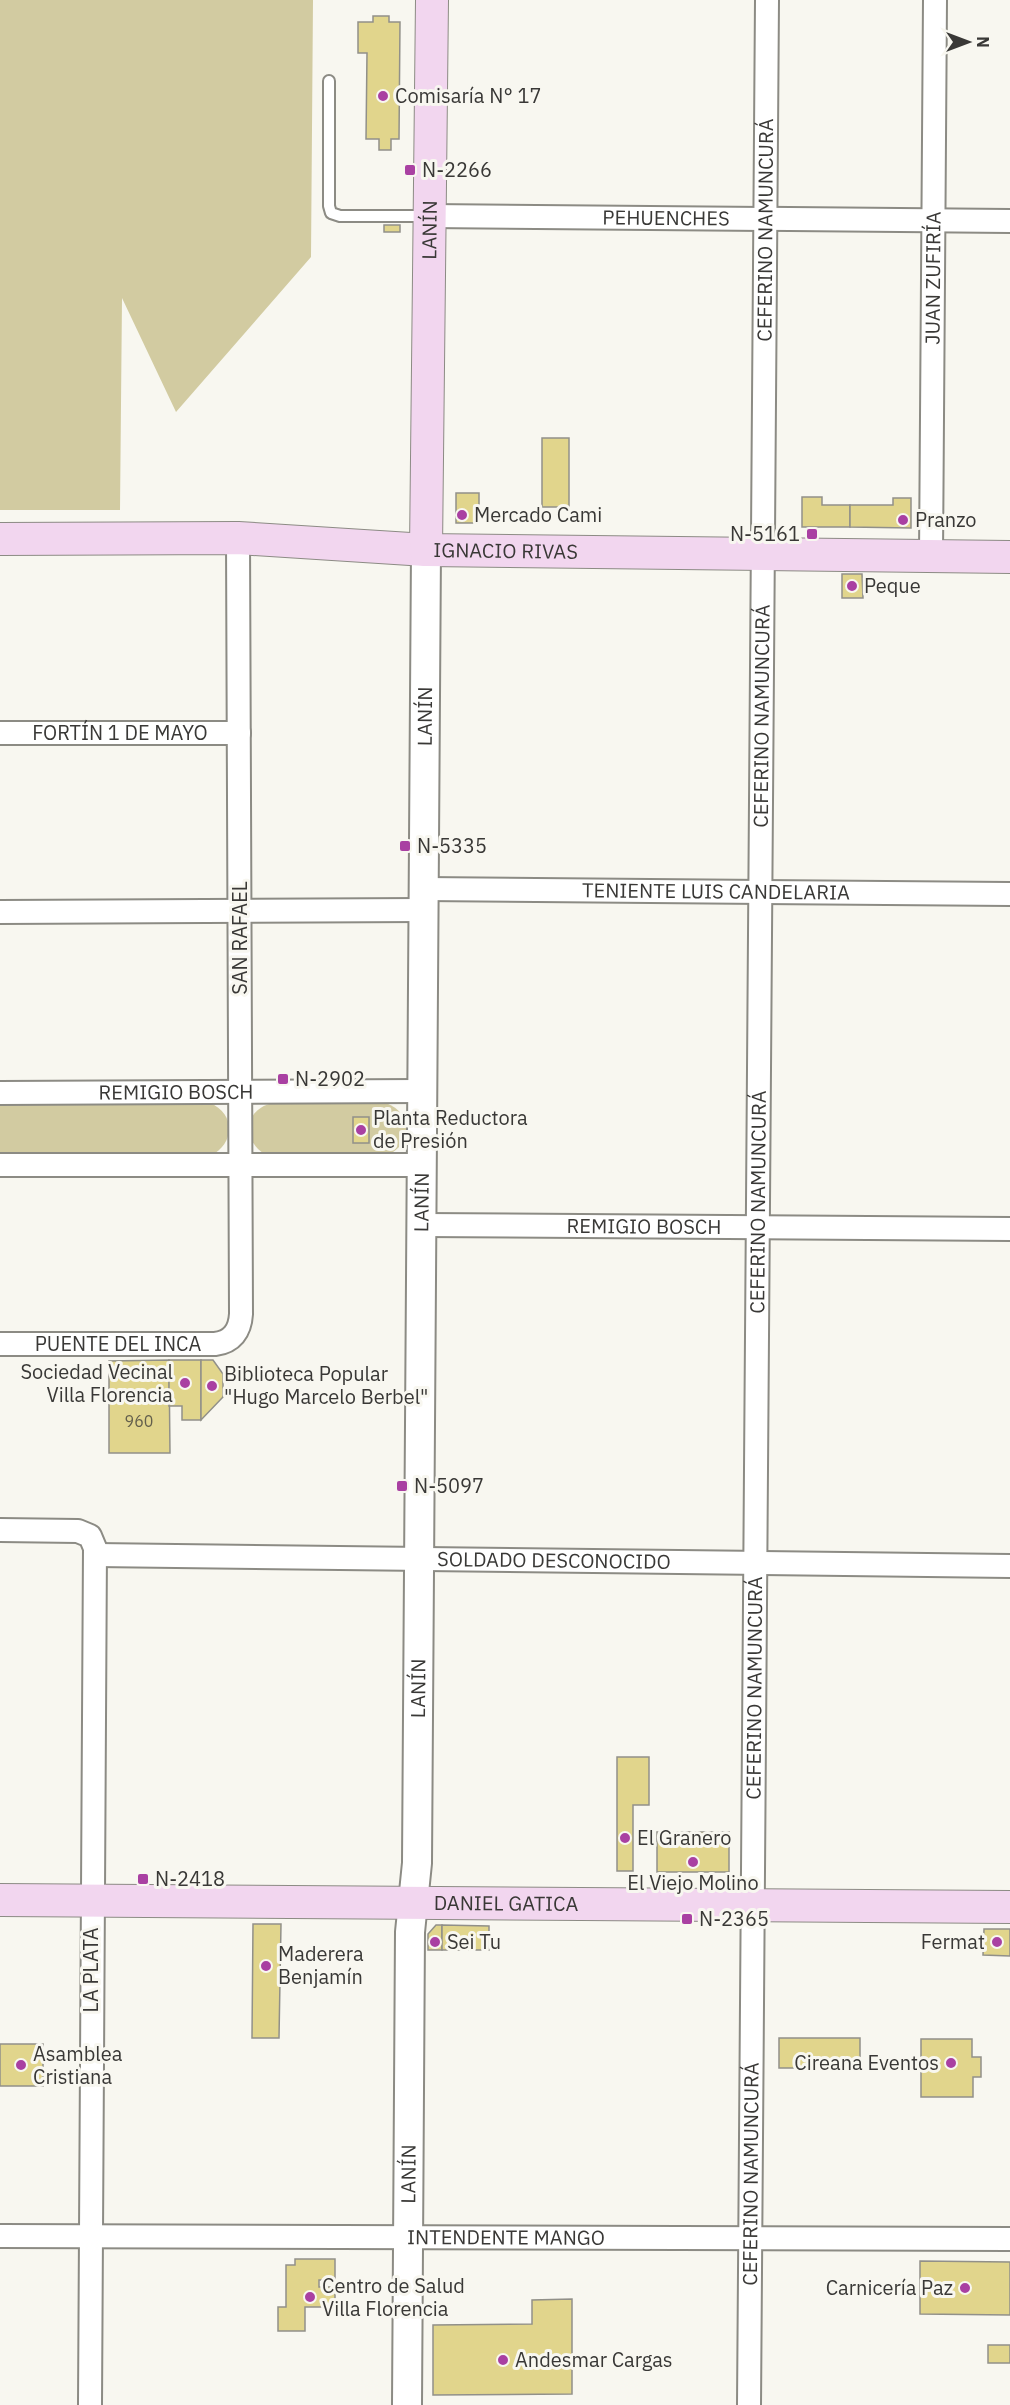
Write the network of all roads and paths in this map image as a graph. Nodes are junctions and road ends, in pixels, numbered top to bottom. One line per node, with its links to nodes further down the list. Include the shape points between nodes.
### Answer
1 (432, 0): 5 (main road, LANÍN)
2 (767, 0): 6 (street, CEFERINO NAMUNCURÁ)
3 (935, 0): 7 (street, JUAN ZUFIRÍA)
4 (329, 81): 5 (lane, via 331,213)
5 (430, 216): 6 (street, PEHUENCHES); 11 (main road, LANÍN)
6 (765, 219): 7 (street, PEHUENCHES); 12 (street, CEFERINO NAMUNCURÁ)
7 (933, 220): 8 (street, PEHUENCHES); 13 (street, JUAN ZUFIRÍA)
8 (1010, 221)
9 (238, 538): 10 (main road, IGNACIO RIVAS); 11 (main road, IGNACIO RIVAS); 16 (street, SAN RAFAEL)
10 (0, 539)
11 (426, 550): 12 (main road, IGNACIO RIVAS); 19 (street, LANÍN)
12 (763, 554): 13 (main road, IGNACIO RIVAS); 17 (street, CEFERINO NAMUNCURÁ)
13 (931, 556): 14 (main road, IGNACIO RIVAS)
14 (1010, 557)
15 (0, 733): 16 (street, FORTÍN 1 DE MAYO)
16 (239, 733): 20 (street, SAN RAFAEL)
17 (760, 892): 18 (street, TENIENTE LUIS CANDELARIA); 19 (street, TENIENTE LUIS CANDELARIA); 29 (street, CEFERINO NAMUNCURÁ)
18 (1010, 894)
19 (424, 900): 20 (street, TENIENTE LUIS CANDELARIA); 22 (street, LANÍN)
20 (239, 911): 21 (street, TENIENTE LUIS CANDELARIA); 23 (street, SAN RAFAEL)
21 (0, 912)
22 (422, 1091): 23 (street, REMIGIO BOSCH); 27 (street, LANÍN)
23 (240, 1092): 24 (street, REMIGIO BOSCH); 26 (street, SAN RAFAEL)
24 (0, 1093)
25 (0, 1165): 26 (street)
26 (240, 1165): 27 (street); 31 (street, SAN RAFAEL, via 241,1314)
27 (422, 1165): 28 (street, LANÍN)
28 (422, 1225): 29 (street, REMIGIO BOSCH); 35 (street, LANÍN)
29 (758, 1227): 30 (street, REMIGIO BOSCH); 36 (street, CEFERINO NAMUNCURÁ)
30 (1010, 1229)
31 (234, 1336): 32 (street, PUENTE DEL INCA, via 215,1344)
32 (0, 1344)
33 (0, 1530): 34 (street, SOLDADO DESCONOCIDO, via 71,1530)
34 (93, 1546): 35 (street, SOLDADO DESCONOCIDO); 39 (street, LA PLATA)
35 (419, 1559): 36 (street, SOLDADO DESCONOCIDO); 40 (street, LANÍN, via 417,1863)
36 (755, 1563): 37 (street, SOLDADO DESCONOCIDO); 41 (street, CEFERINO NAMUNCURÁ)
37 (1010, 1566)
38 (0, 1900): 39 (main road, DANIEL GATICA)
39 (92, 1900): 40 (main road, DANIEL GATICA); 44 (street, LA PLATA)
40 (412, 1902): 41 (main road, DANIEL GATICA); 45 (street, LANÍN)
41 (753, 1905): 42 (main road, DANIEL GATICA); 46 (street, CEFERINO NAMUNCURÁ)
42 (1010, 1907)
43 (0, 2236): 44 (street, INTENDENTE MANGO)
44 (90, 2236): 45 (street, INTENDENTE MANGO); 48 (street, LA PLATA)
45 (407, 2237): 46 (street, INTENDENTE MANGO); 49 (street, LANÍN)
46 (751, 2238): 47 (street, INTENDENTE MANGO); 50 (street, CEFERINO NAMUNCURÁ)
47 (1010, 2239)
48 (90, 2405)
49 (407, 2405)
50 (749, 2405)

